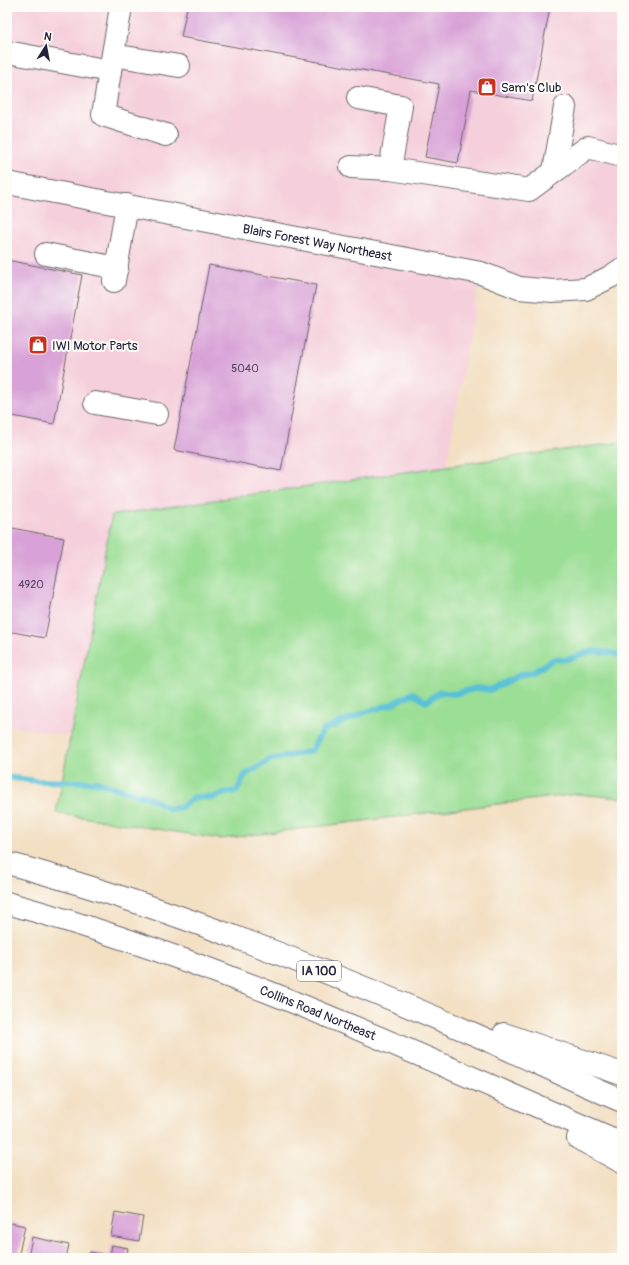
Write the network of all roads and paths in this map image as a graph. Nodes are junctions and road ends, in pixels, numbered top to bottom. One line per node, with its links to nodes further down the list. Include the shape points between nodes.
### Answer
1 (121, 7): 3 (main road)
2 (7, 52): 3 (main road)
3 (112, 63): 4 (main road); 7 (main road, via 103,114)
4 (179, 66)
5 (358, 98): 10 (main road, via 401,106)
6 (565, 107): 11 (main road)
7 (166, 135)
8 (621, 150): 11 (main road, via 588,147)
9 (351, 167): 10 (main road)
10 (390, 169): 11 (main road, via 528,190)
11 (554, 171)
12 (7, 183): 13 (main road, Blairs Forest Way Northeast)
13 (127, 206): 14 (main road, via 116,274); 15 (main road, Blairs Forest Way Northeast, via 350,257 481,273 519,288 586,289)
14 (46, 254)
15 (622, 269)
16 (95, 403): 17 (main road)
17 (157, 414)
18 (7, 863): 20 (main road, IA 100, via 137,902)
19 (7, 903): 21 (main road, Collins Road Northeast, via 124,938 225,975)
20 (336, 977): 22 (main road); 23 (main road, IA 100, via 483,1038)
21 (439, 1064): 24 (main road, Collins Road Northeast); 25 (main road)
22 (622, 1074)
23 (622, 1101)
24 (622, 1143)
25 (622, 1162)

